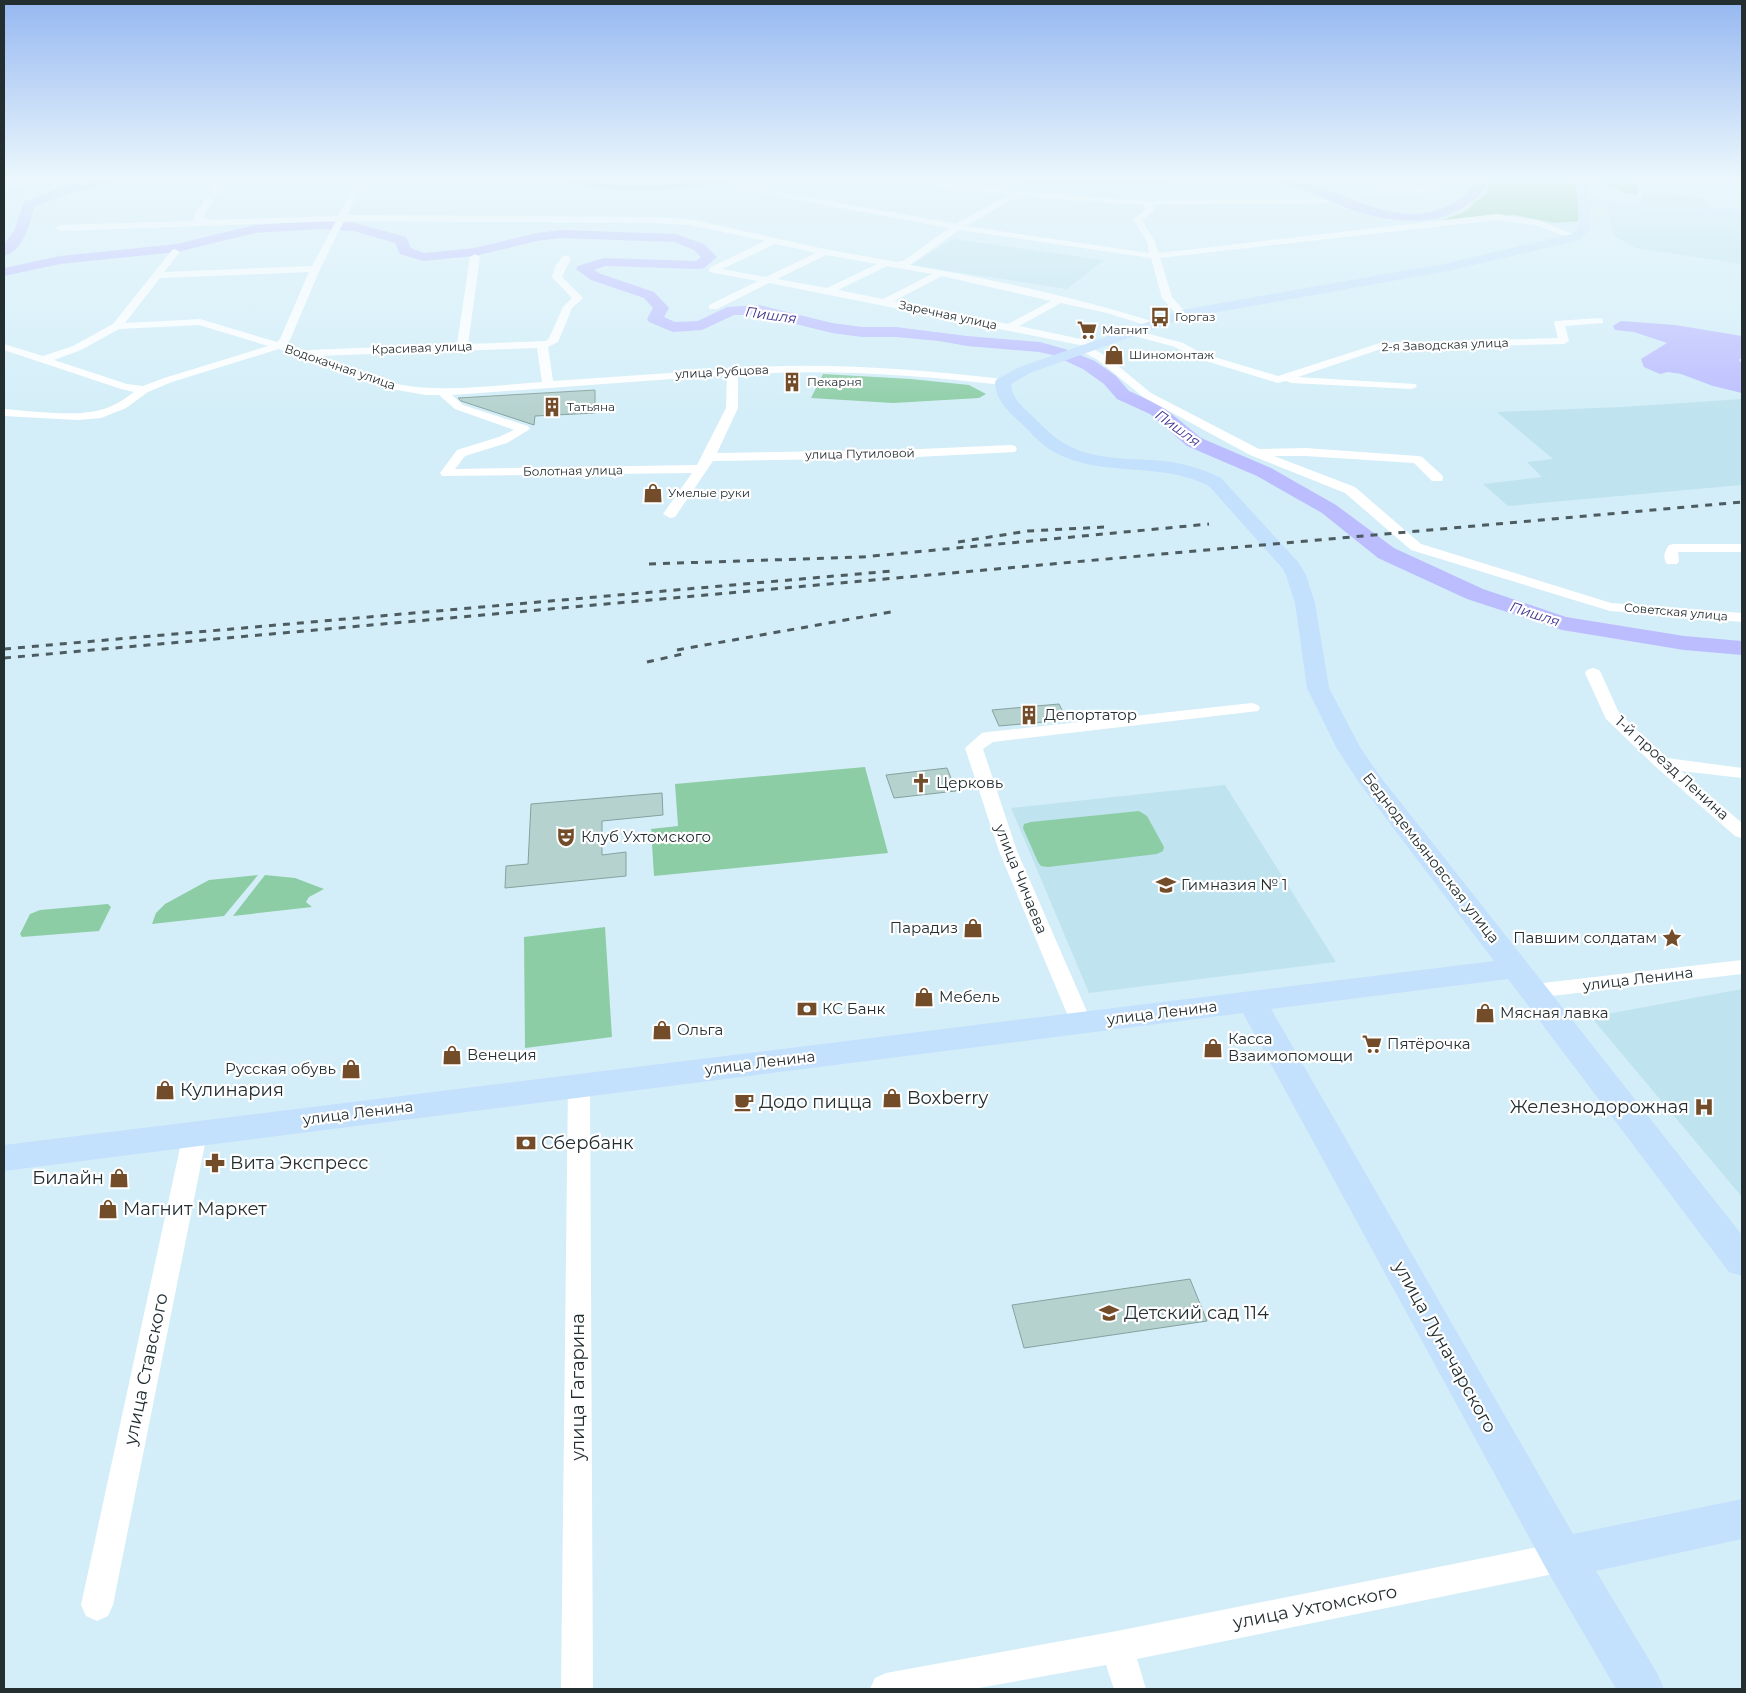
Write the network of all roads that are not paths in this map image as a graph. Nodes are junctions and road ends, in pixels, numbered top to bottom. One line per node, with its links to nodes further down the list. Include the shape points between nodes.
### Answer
1 (171, 257): 15 (street)
2 (321, 257): 13 (street)
3 (474, 257): 29 (street)
4 (739, 257): 16 (street, Заречная улица, via 712,270)
5 (815, 257): 16 (street)
6 (850, 257): 11 (street)
7 (914, 257): 12 (street)
8 (1154, 257): 21 (street, via 1167,298)
9 (1491, 257): 21 (main road)
10 (566, 258): 27 (street, via 557,277 578,298 568,307 554,340)
11 (884, 264): 12 (street); 17 (street)
12 (898, 265): 14 (street)
13 (315, 269): 15 (street); 28 (street, via 285,340)
14 (941, 273): 18 (street); 19 (street)
15 (156, 275): 24 (street)
16 (767, 281): 17 (street, Заречная улица); 20 (street)
17 (827, 292): 19 (street, Заречная улица)
18 (1061, 299): 23 (street, via 1110,310); 25 (street)
19 (884, 302): 25 (street, Заречная улица)
20 (713, 308)
21 (1182, 314): 23 (main road)
22 (1599, 321): 35 (street, 2-я Заводская улица, via 1560,323 1564,341 1380,346)
23 (1150, 324): 26 (main road)
24 (117, 326): 28 (street, Водокачная улица, via 200,322); 33 (street, via 77,348)
25 (1009, 328): 31 (street, Заречная улица)
26 (1131, 332): 31 (main road); 35 (street, via 1179,345 1197,355)
27 (542, 345): 29 (street, Красивая улица); 37 (street)
28 (279, 346): 32 (street, Водокачная улица); 39 (street)
29 (462, 346): 32 (street, Красивая улица)
30 (4, 347): 33 (street)
31 (1086, 349): 36 (main road, via 1025,370); 43 (street, via 1147,395)
32 (302, 354): 40 (street, Водокачная улица, via 389,386)
33 (42, 360): 39 (street)
34 (733, 370): 36 (street, улица Рубцова, via 815,368 904,372); 37 (street, улица Рубцова); 44 (street, via 732,408)
35 (1278, 380): 38 (street)
36 (1003, 382): 60 (main road, Беднодемьяновская улица, via 1002,392 1010,403 1055,446 1088,459 1173,469 1207,477 1259,529 1296,575 1305,603 1318,688 1348,747 1369,779)
37 (548, 385): 40 (street, улица Рубцова)
38 (1411, 386)
39 (144, 390): 41 (street, via 122,406 101,414)
40 (442, 392): 46 (street, via 459,407 524,429 503,440 461,453)
41 (4, 413)
42 (1011, 448): 44 (street, улица Путиловой, via 897,454)
43 (1254, 452): 47 (street, via 1418,460); 48 (street)
44 (709, 457): 45 (street)
45 (701, 469): 46 (street, Болотная улица); 49 (street)
46 (446, 473)
47 (1437, 478)
48 (1350, 490): 52 (street, via 1416,547)
49 (670, 514)
50 (1742, 548): 51 (street, via 1674,548)
51 (1672, 561)
52 (1610, 607): 53 (street, Советская улица)
53 (1742, 618)
54 (1593, 674): 56 (street, 1-й проезд Ленина, via 1612,715)
55 (1252, 708): 62 (street, улица Чичаева, via 988,737 974,748 1008,851)
56 (1662, 763): 57 (street); 58 (street, 1-й проезд Ленина)
57 (1742, 773)
58 (1742, 832)
59 (1742, 968): 60 (street, улица Ленина)
60 (1525, 980): 61 (main road, улица Ленина); 66 (main road, Беднодемьяновская улица)
61 (1252, 1002): 62 (main road, улица Ленина); 68 (main road, улица Луначарского)
62 (1081, 1023): 63 (main road, улица Ленина)
63 (579, 1086): 64 (main road, улица Ленина); 71 (street, улица Гагарина)
64 (195, 1134): 65 (main road, улица Ленина); 69 (street, улица Ставского)
65 (4, 1158)
66 (1742, 1261)
67 (1742, 1519): 68 (main road, улица Ухтомского)
68 (1563, 1557): 70 (street, улица Ухтомского); 74 (main road, улица Луначарского)
69 (97, 1604)
70 (1117, 1646): 72 (street, улица Ухтомского); 73 (street)
71 (577, 1689)
72 (886, 1689)
73 (1130, 1689)
74 (1641, 1689)

